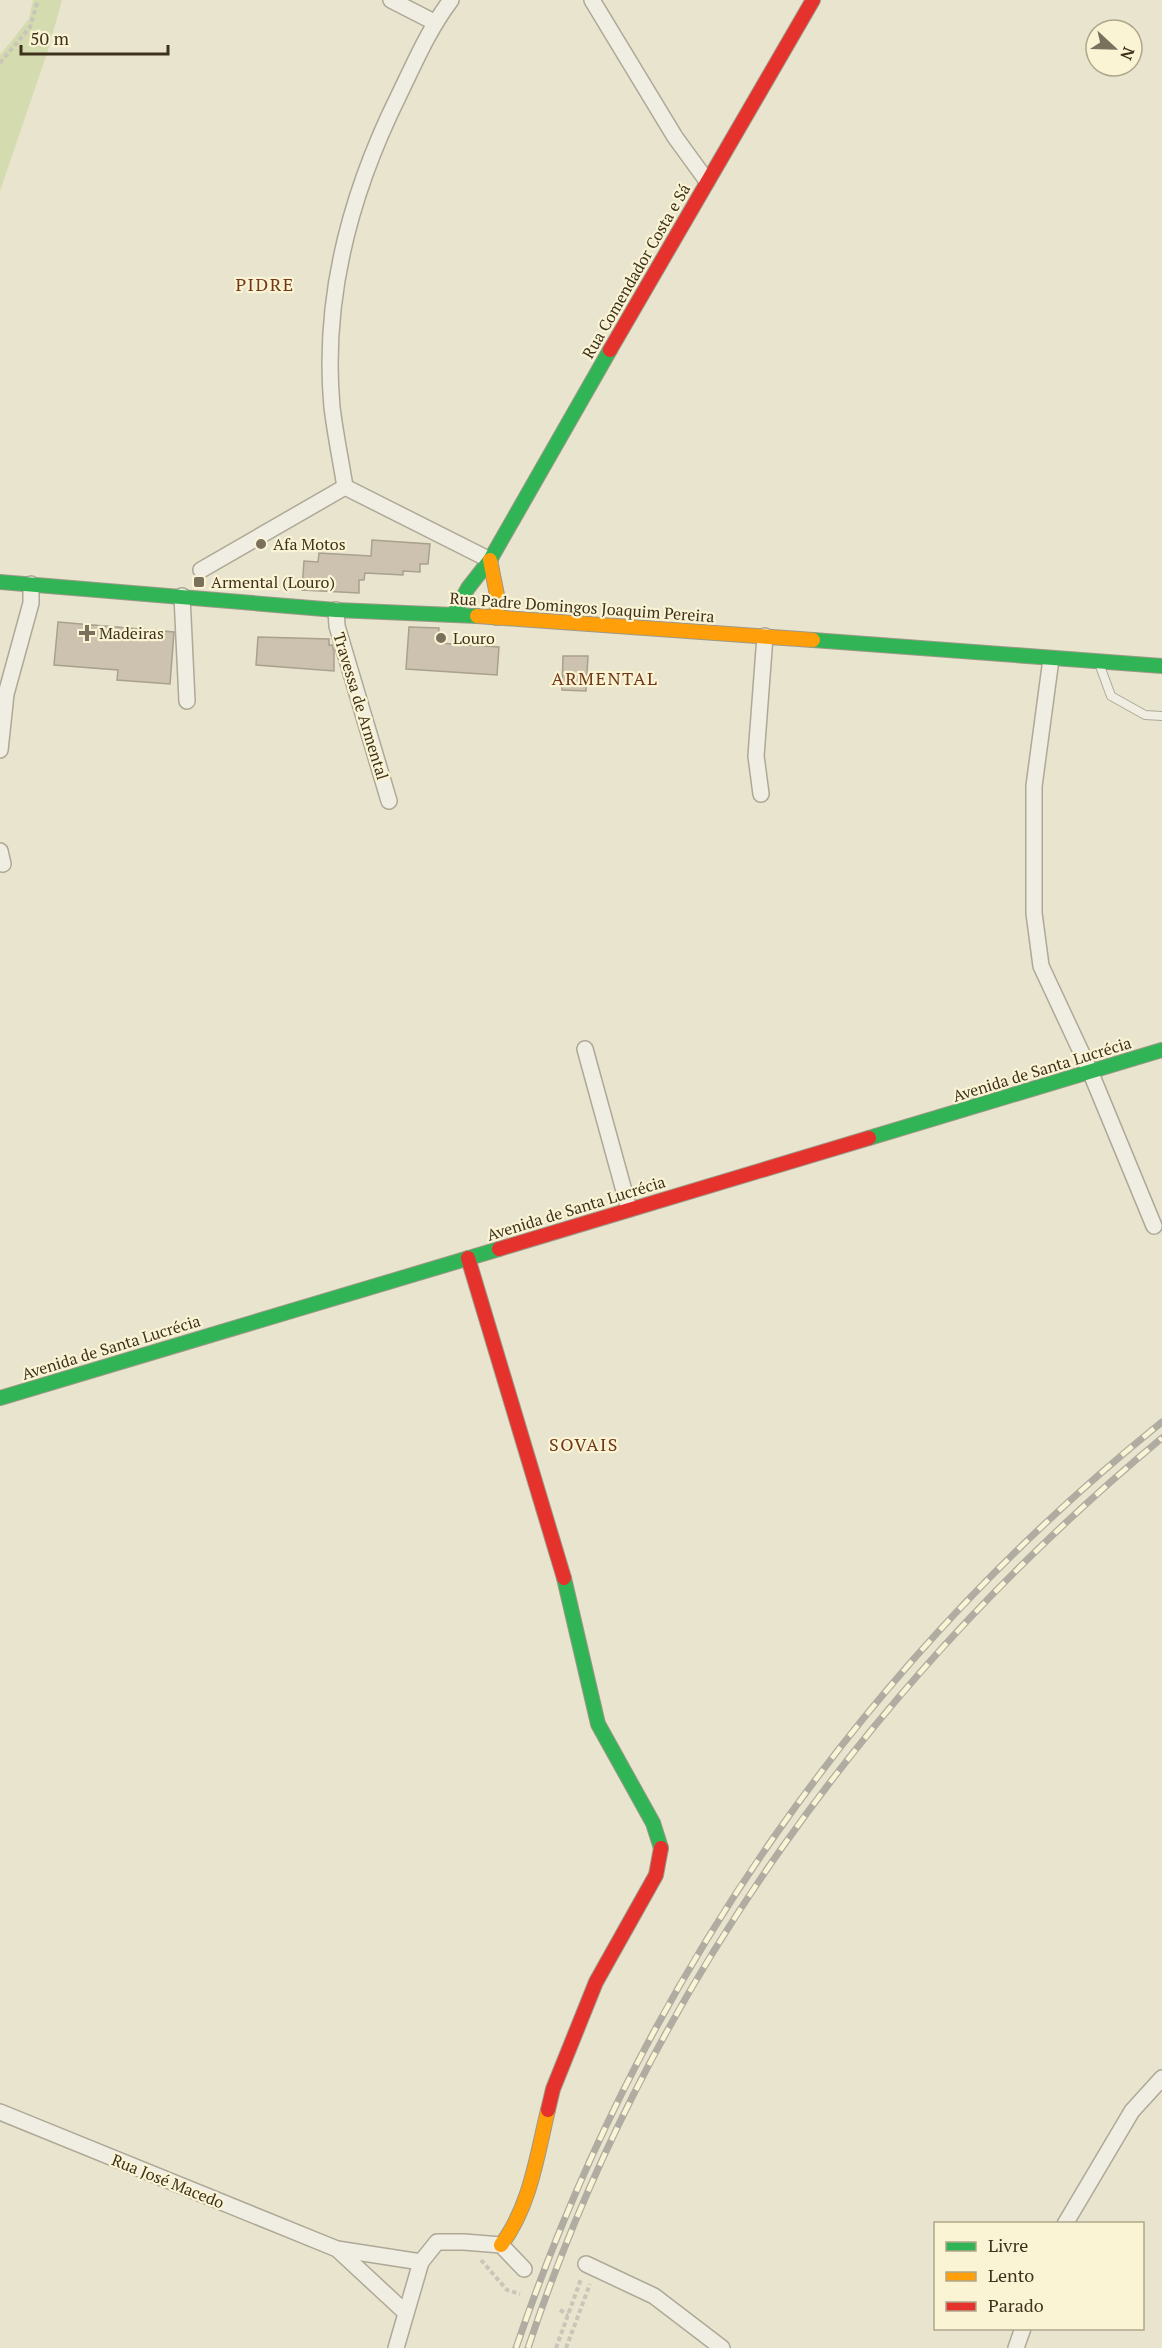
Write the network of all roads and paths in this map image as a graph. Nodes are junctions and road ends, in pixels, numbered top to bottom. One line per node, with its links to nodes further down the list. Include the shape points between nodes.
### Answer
1 (38, 0): 7 (path, via 30,27)
2 (391, 0): 6 (street)
3 (452, 0): 6 (street)
4 (592, 0): 8 (street, via 675,137)
5 (813, 0): 8 (street, Rua Comendador Costa e Sá)
6 (434, 22): 9 (street, via 378,138 352,208 334,297 332,407)
7 (0, 63)
8 (707, 181): 10 (street, Rua Comendador Costa e Sá)
9 (345, 487): 10 (street); 11 (street)
10 (490, 561): 16 (street, Rua Comendador Costa e Sá, via 468,588); 17 (street)
11 (201, 570)
12 (0, 582): 13 (street, Rua Padre Domingos Joaquim Pereira)
13 (32, 584): 14 (street, Rua Padre Domingos Joaquim Pereira); 24 (street, via 31,603 6,694)
14 (182, 596): 15 (street, Rua Padre Domingos Joaquim Pereira); 22 (street)
15 (336, 610): 16 (street, Rua Padre Domingos Joaquim Pereira); 26 (street, Travessa de Armental, via 337,626)
16 (454, 614): 17 (street, Rua Padre Domingos Joaquim Pereira)
17 (497, 618): 18 (street, Rua Padre Domingos Joaquim Pereira)
18 (765, 636): 19 (street, Rua Padre Domingos Joaquim Pereira); 25 (street, via 756,756)
19 (1051, 659): 20 (street, Rua Padre Domingos Joaquim Pereira); 29 (street, via 1034,786 1034,913 1041,966)
20 (1099, 662): 21 (street, Rua Padre Domingos Joaquim Pereira); 23 (lane, via 1112,696 1146,715)
21 (1162, 666)
22 (187, 701)
23 (1162, 716)
24 (0, 750)
25 (761, 794)
26 (389, 801)
27 (585, 1049): 30 (street)
28 (1162, 1050): 29 (street, Avenida de Santa Lucrécia)
29 (1090, 1071): 30 (street, Avenida de Santa Lucrécia); 31 (street)
30 (629, 1209): 32 (street, Avenida de Santa Lucrécia)
31 (1154, 1226)
32 (468, 1258): 33 (street, Avenida de Santa Lucrécia); 38 (street, via 568,1590 598,1724 653,1823 662,1847 656,1875 596,1982 553,2090 533,2175 513,2229)
33 (0, 1398)
34 (1162, 2078): 36 (street, via 1132,2110)
35 (0, 2112): 39 (street, Rua José Macedo)
36 (1066, 2222)
37 (464, 2241): 38 (street); 40 (street, via 437,2242); 43 (path, via 507,2290)
38 (501, 2245): 42 (street)
39 (337, 2249): 40 (street, Rua José Macedo); 45 (street, Rua José Macedo)
40 (421, 2262): 45 (street)
41 (591, 2266): 46 (path); 50 (path); 51 (street, via 654,2296)
42 (524, 2269)
43 (520, 2294)
44 (560, 2310): 46 (path)
45 (406, 2313): 48 (street)
46 (568, 2315): 49 (path)
47 (1022, 2330): 52 (street)
48 (396, 2348)
49 (556, 2348)
50 (566, 2348)
51 (722, 2348)
52 (1016, 2348)

